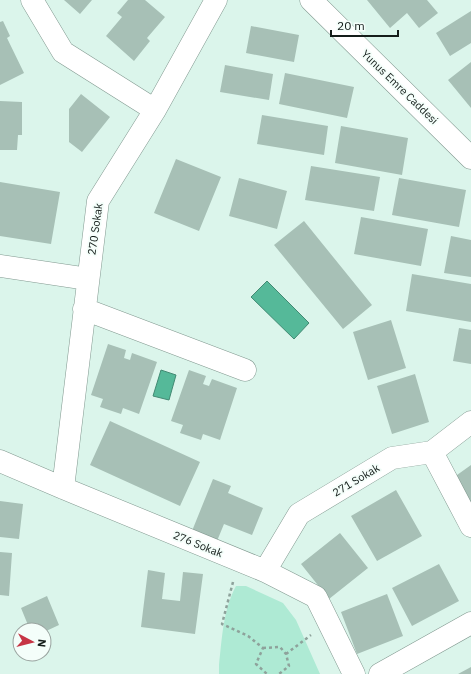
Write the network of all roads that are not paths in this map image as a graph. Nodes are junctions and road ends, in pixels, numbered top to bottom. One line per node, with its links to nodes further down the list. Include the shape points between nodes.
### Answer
1 (32, 0): 4 (street, via 63,52)
2 (216, 0): 4 (street, 270 Sokak)
3 (321, 3): 5 (street, Yunus Emre Caddesi)
4 (155, 110): 7 (street, 270 Sokak, via 98,201)
5 (468, 149)
6 (0, 266): 7 (street)
7 (88, 279): 8 (street, 270 Sokak)
8 (84, 309): 9 (street); 13 (street, 270 Sokak)
9 (245, 370)
10 (471, 422): 11 (street, 271 Sokak)
11 (432, 452): 14 (street); 15 (street, 271 Sokak, via 392,458 299,514)
12 (0, 460): 13 (street, 276 Sokak)
13 (62, 488): 15 (street, 276 Sokak)
14 (471, 526)
15 (265, 571): 17 (street, 276 Sokak, via 316,597)
16 (471, 622): 18 (street)
17 (354, 674)
18 (380, 674)

